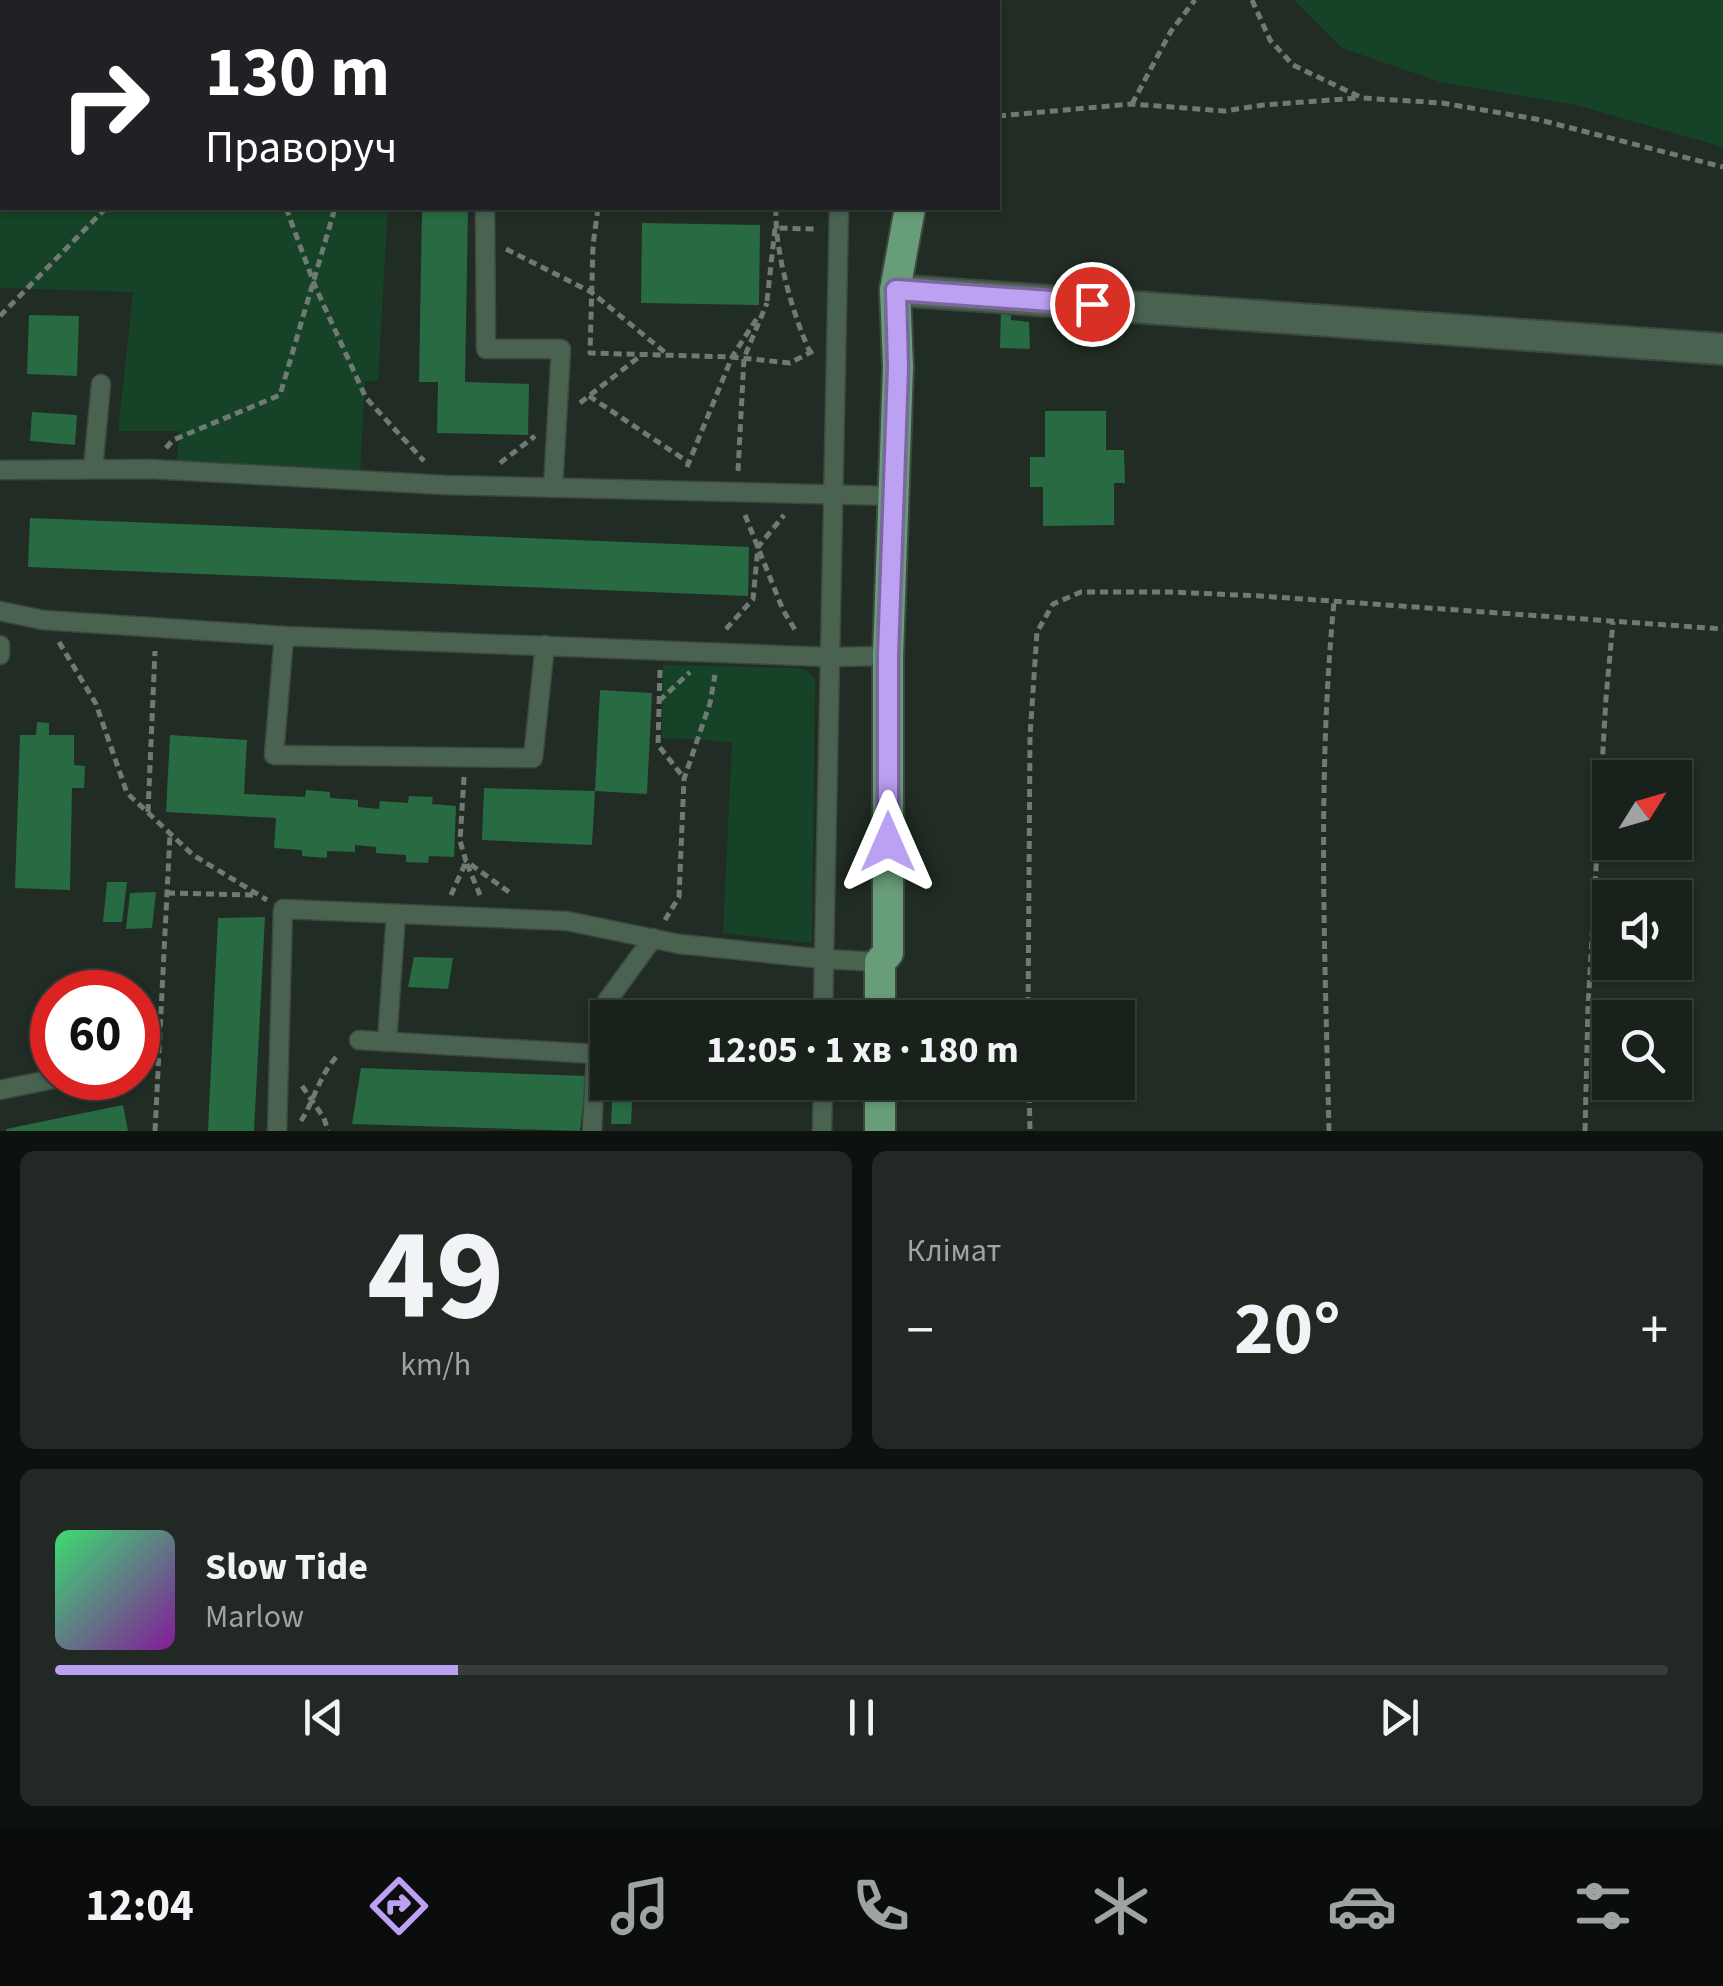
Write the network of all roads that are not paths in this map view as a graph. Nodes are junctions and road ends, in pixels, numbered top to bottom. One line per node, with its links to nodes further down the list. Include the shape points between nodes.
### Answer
1 (485, 210): 9 (lane, via 486,349 560,349)
2 (838, 210): 10 (lane)
3 (910, 210): 4 (main road)
4 (896, 290): 5 (street); 11 (main road)
5 (1723, 349)
6 (101, 384): 7 (lane)
7 (93, 469): 8 (lane); 9 (lane)
8 (0, 470)
9 (554, 488): 10 (lane)
10 (835, 495): 11 (lane); 18 (lane)
11 (892, 496): 17 (main road)
12 (0, 610): 13 (lane, via 44,620)
13 (284, 636): 14 (lane); 14 (lane, via 274,755 533,758)
14 (545, 644): 18 (lane)
15 (0, 645): 16 (lane)
16 (0, 654)
17 (888, 656): 18 (lane); 22 (main road, via 888,953)
18 (820, 657): 21 (lane)
19 (396, 914): 20 (lane, via 548,920); 27 (lane); 34 (lane, via 283,908)
20 (653, 938): 21 (lane); 23 (lane)
21 (824, 960): 22 (lane); 24 (lane)
22 (880, 962): 25 (main road)
23 (607, 1000)
24 (823, 1000)
25 (880, 1000)
26 (359, 1040): 27 (lane)
27 (387, 1042): 28 (lane)
28 (590, 1054)
29 (30, 1084): 30 (lane)
30 (0, 1090)
31 (594, 1100): 35 (lane)
32 (822, 1100): 36 (lane)
33 (880, 1100): 37 (main road)
34 (277, 1131)
35 (592, 1131)
36 (822, 1131)
37 (880, 1131)

